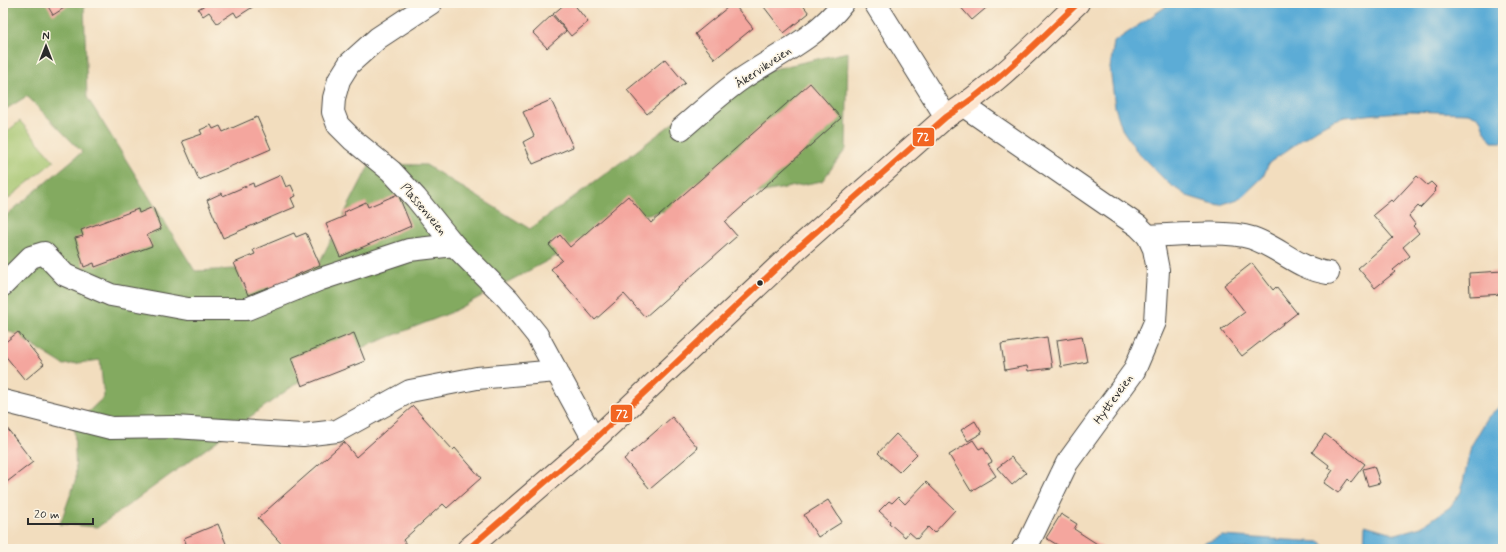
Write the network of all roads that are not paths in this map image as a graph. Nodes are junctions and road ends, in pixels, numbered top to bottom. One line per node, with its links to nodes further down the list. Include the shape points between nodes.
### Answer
1 (431, 3): 8 (street, Plassenveien, via 378,38 349,64 337,86 333,112 338,125 391,171)
2 (843, 3): 6 (street, Åkervikveien, via 813,34 738,82)
3 (874, 3): 5 (street)
4 (1078, 3): 5 (main road, via 1008,69)
5 (955, 112): 7 (street, Hytteveien, via 1138,226); 13 (main road, via 799,247)
6 (680, 129)
7 (1148, 236): 9 (street, via 1241,236 1261,242 1316,272); 15 (street, Hytteveien, via 1154,249 1158,270 1155,322 1134,371 1067,463 1028,544)
8 (454, 245): 10 (street, via 410,250 321,279 247,310 188,309 111,295 65,275 44,252 31,257); 11 (street, Plassenveien, via 508,299 537,335)
9 (1328, 273)
10 (3, 285)
11 (557, 372): 12 (street, via 477,378 410,391 336,431 303,435 174,427 111,428); 13 (street, Plassenveien)
12 (3, 401)
13 (594, 440): 14 (main road)
14 (468, 549)
15 (1023, 549)

